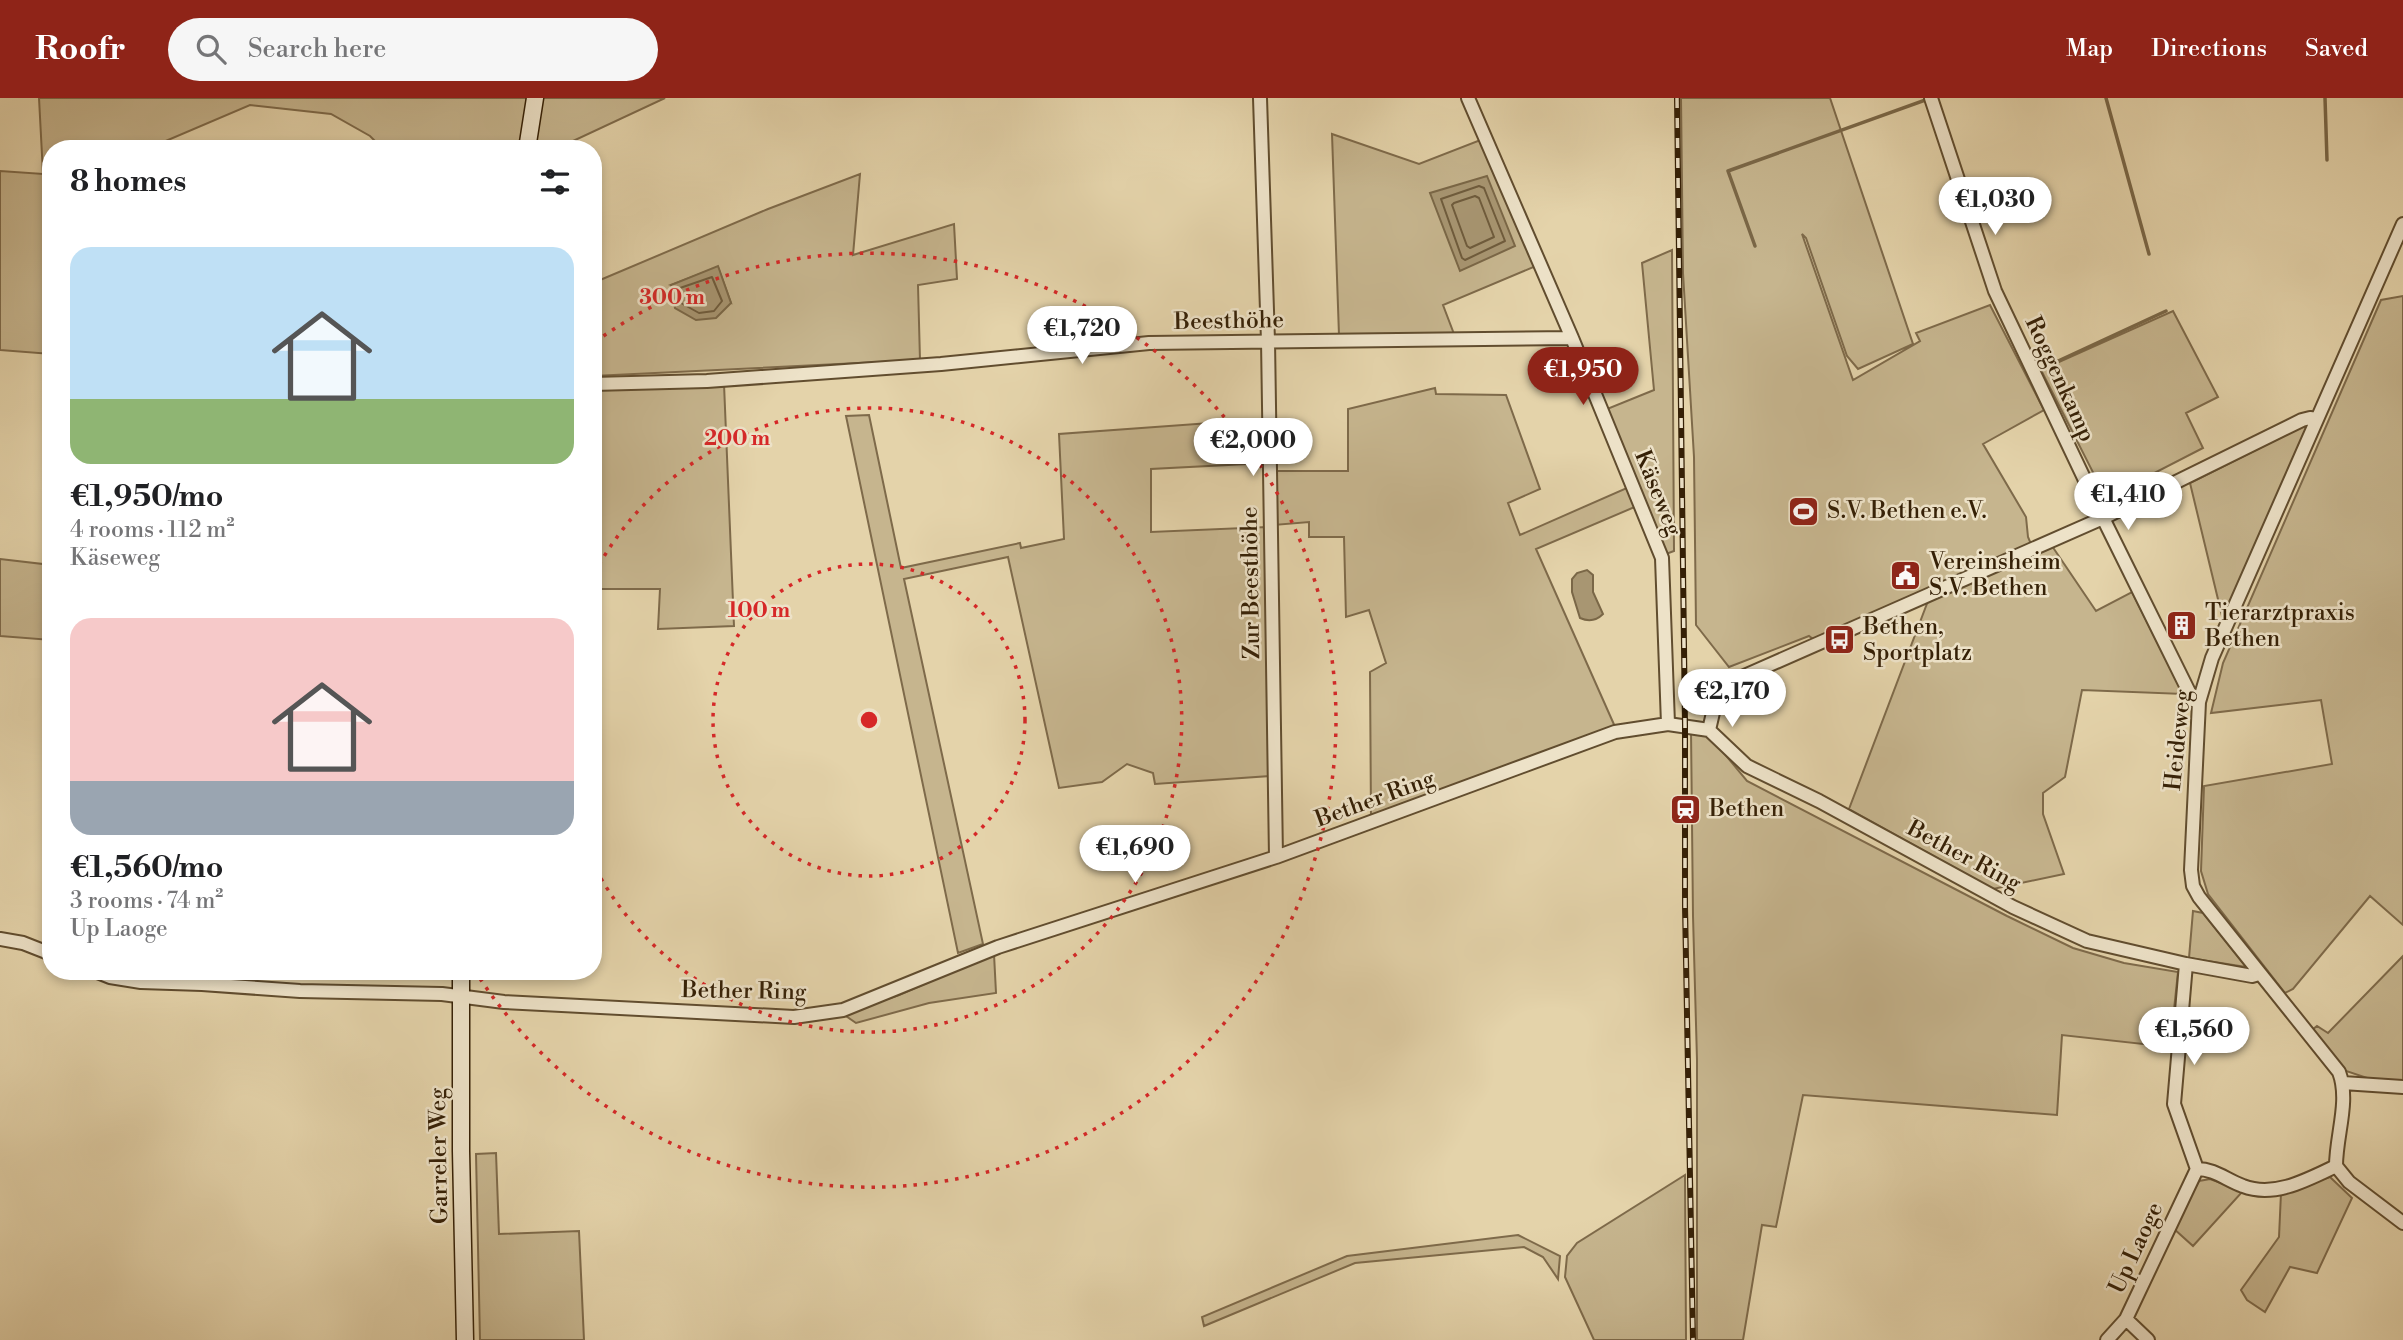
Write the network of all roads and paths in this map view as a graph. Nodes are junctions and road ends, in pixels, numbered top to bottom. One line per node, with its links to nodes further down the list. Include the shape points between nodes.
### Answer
1 (535, 98): 5 (street)
2 (1260, 98): 8 (street, Zur Beesthöhe)
3 (1468, 98): 7 (street, Käseweg)
4 (1931, 98): 11 (street, Roggenkamp, via 1995,291)
5 (528, 140)
6 (2403, 224): 10 (street, Heideweg)
7 (1572, 338): 8 (street, Beesthöhe); 13 (street, Käseweg, via 1662,558)
8 (1268, 341): 9 (street, Beesthöhe, via 1149,343 941,364); 15 (street, Zur Beesthöhe)
9 (602, 384)
10 (2317, 419): 11 (street, via 2302,419); 12 (street, Heideweg, via 2212,658)
11 (2103, 518): 12 (street, Roggenkamp, via 2193,700); 14 (street, via 1733,681 1718,691)
12 (2199, 702): 19 (street, Heideweg, via 2190,870 2193,887)
13 (1668, 724): 14 (street, Bether Ring); 15 (street, Bether Ring, via 1615,732)
14 (1709, 730): 18 (street, Bether Ring, via 1747,766 2013,906 2087,941)
15 (1276, 857): 22 (street, Bether Ring, via 998,947 843,1010 794,1017)
16 (0, 939): 17 (street)
17 (42, 950)
18 (2186, 964): 19 (street, Bether Ring); 26 (street, via 2174,1104)
19 (2259, 974): 23 (street, Heideweg, via 2339,1072)
20 (129, 980): 22 (street, Bether Ring)
21 (461, 980): 22 (street, Garreler Weg)
22 (461, 997): 29 (street, Garreler Weg)
23 (2343, 1083): 24 (street); 25 (street)
24 (2403, 1087)
25 (2336, 1166): 26 (street, via 2263,1192 2209,1169); 27 (street, via 2349,1182)
26 (2197, 1169): 28 (street, Up Laoge)
27 (2403, 1223)
28 (2126, 1319): 30 (street, Up Laoge); 31 (street)
29 (465, 1340)
30 (2107, 1340)
31 (2148, 1340)

